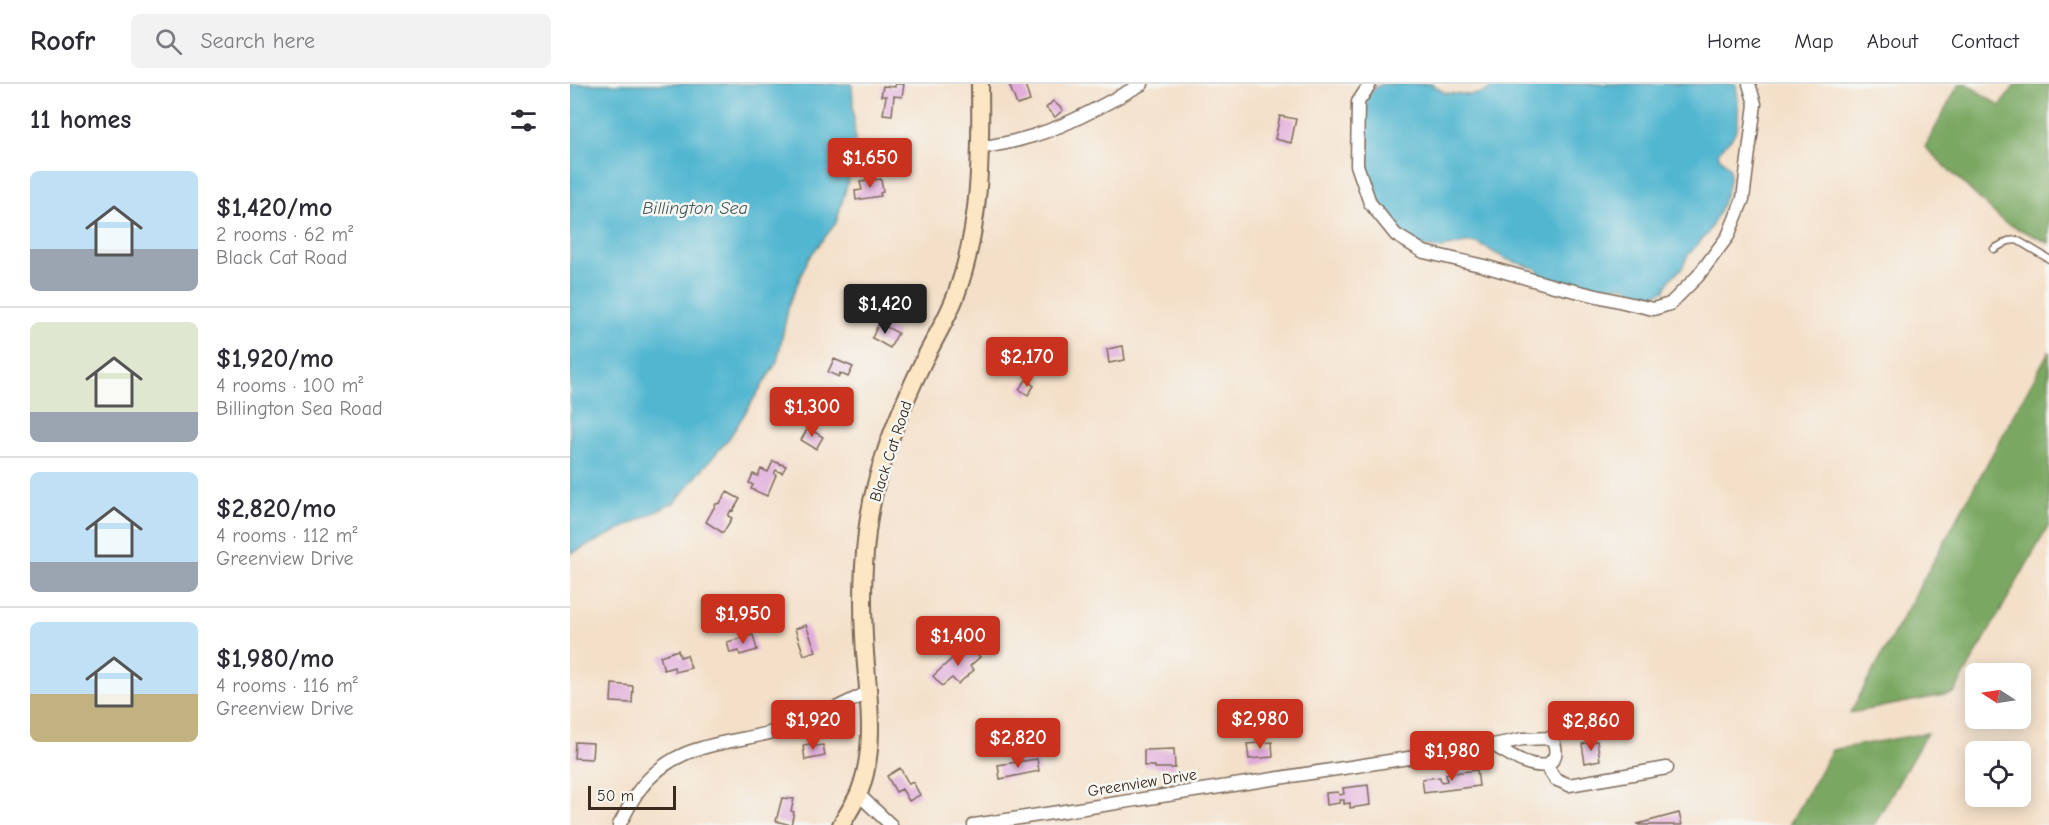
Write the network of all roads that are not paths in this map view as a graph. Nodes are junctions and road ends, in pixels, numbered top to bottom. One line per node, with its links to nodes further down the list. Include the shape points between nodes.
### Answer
1 (980, 84): 5 (street, Black Cat Road)
2 (1142, 84): 5 (street, via 1046,132)
3 (1370, 84): 4 (street, via 1358,102 1357,165 1370,203 1396,235 1424,252 1653,309 1670,304 1698,276 1728,236 1743,199 1755,104)
4 (1749, 84)
5 (981, 148): 8 (street, Black Cat Road, via 979,192 965,266 956,296 892,434 870,520 862,595)
6 (1994, 249): 7 (lane, via 2017,240)
7 (2049, 259)
8 (868, 692): 12 (street, Black Cat Road, via 868,754); 13 (street, via 779,731 720,742 671,761 639,790)
9 (1493, 744): 10 (street, via 1529,764); 10 (street, Greenview Drive, via 1552,738 1556,752); 16 (street, Greenview Drive)
10 (1546, 765): 11 (street, via 1555,779 1569,785)
11 (1667, 768)
12 (858, 794): 14 (street, Black Cat Road); 15 (street)
13 (619, 825)
14 (841, 825)
15 (891, 825)
16 (974, 825)

